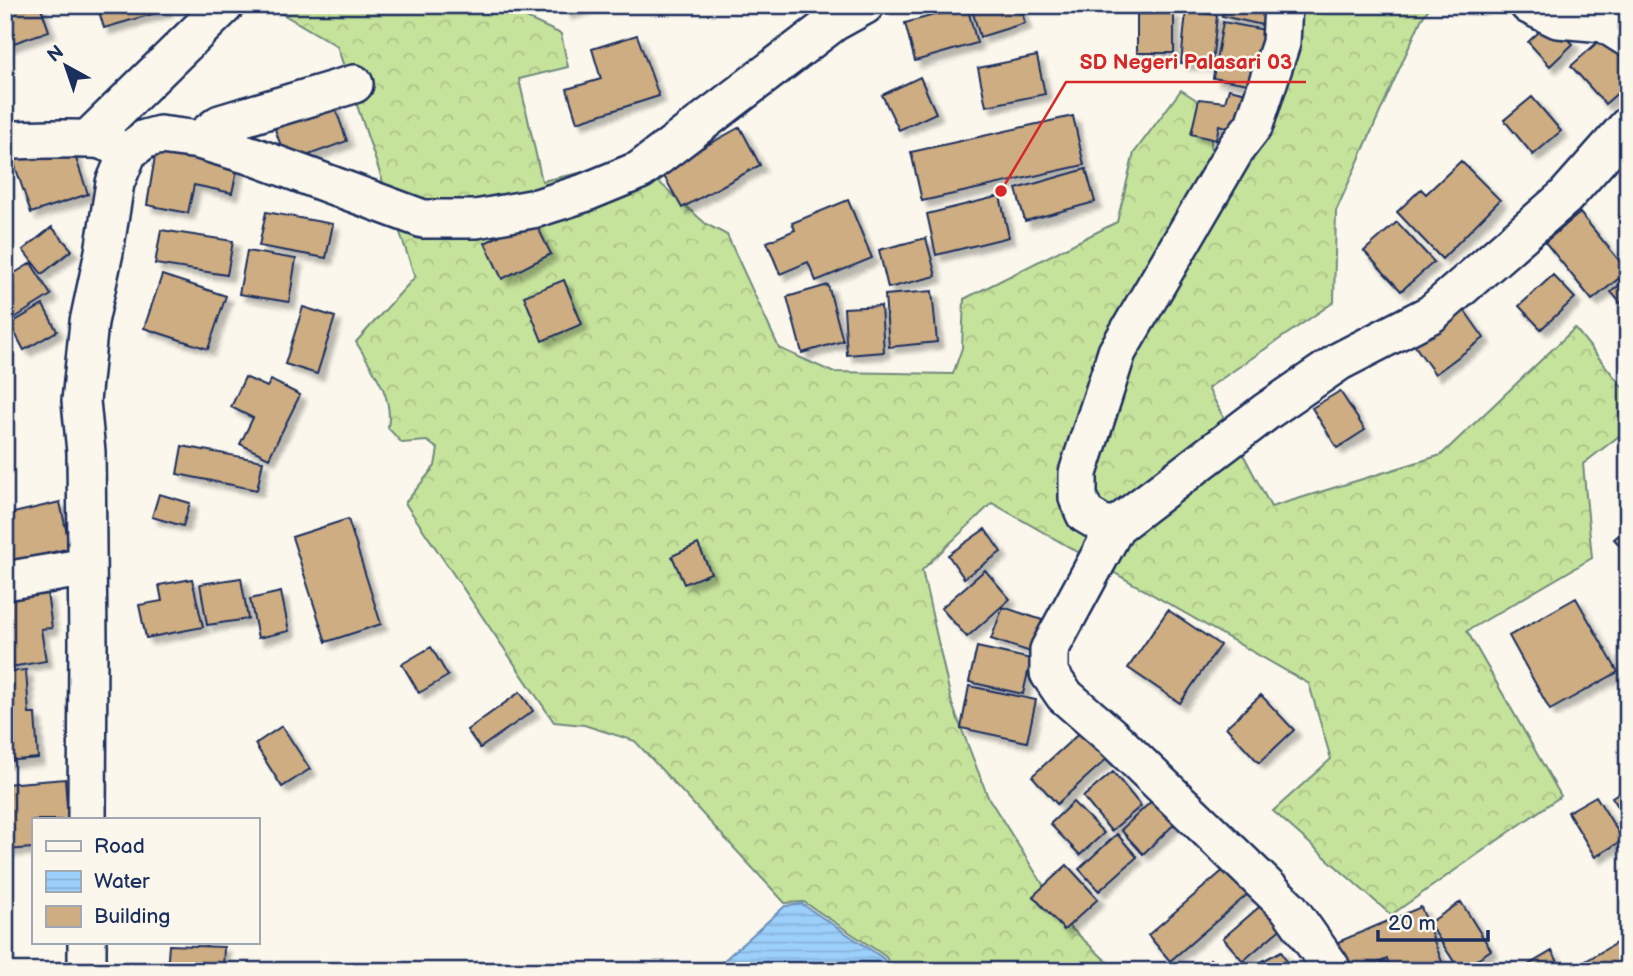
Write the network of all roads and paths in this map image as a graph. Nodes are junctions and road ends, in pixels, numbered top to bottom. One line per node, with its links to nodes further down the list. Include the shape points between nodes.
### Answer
1 (225, 5): 8 (street)
2 (866, 5): 9 (street, via 834,22 639,170 537,208 476,219 423,219)
3 (1283, 5): 12 (street, via 1281,43 1254,125 1117,352 1078,474 1078,498 1085,514)
4 (1529, 5): 5 (street, via 1558,19 1604,23)
5 (1628, 38)
6 (354, 84): 9 (street, via 220,124)
7 (1628, 126): 12 (street, via 1564,197 1431,314 1340,361 1266,411)
8 (88, 139): 10 (street); 11 (street)
9 (199, 140): 11 (street, via 160,135 145,139)
10 (5, 141)
11 (128, 152): 13 (street, via 115,183 89,322 81,401)
12 (1116, 526): 18 (street, via 1049,650 1049,673 1064,695 1289,908)
13 (87, 567): 14 (street); 15 (street)
14 (5, 581)
15 (87, 818)
16 (87, 944): 17 (street)
17 (88, 971)
18 (1332, 971)

